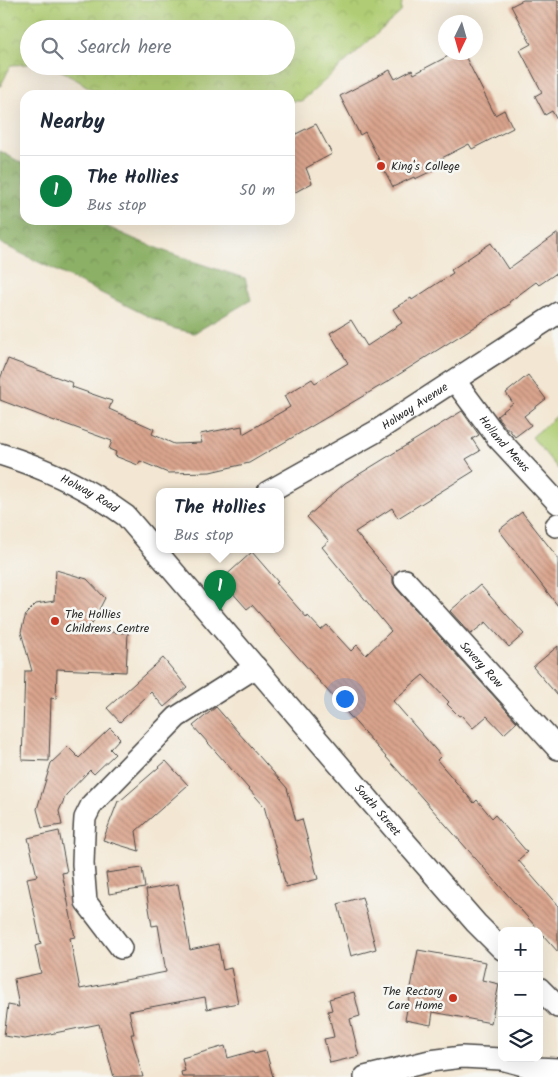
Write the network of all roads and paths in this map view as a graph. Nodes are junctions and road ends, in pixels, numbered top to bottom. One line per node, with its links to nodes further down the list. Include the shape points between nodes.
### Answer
1 (558, 313): 2 (street, Holway Avenue)
2 (455, 381): 4 (street, Holway Avenue); 5 (street, Holland Mews, via 496,436)
3 (0, 454): 6 (street, Holway Road, via 78,485 103,499)
4 (275, 488)
5 (558, 503)
6 (156, 544)
7 (165, 553): 9 (street, South Street)
8 (405, 580): 10 (street, Savery Row)
9 (256, 667): 11 (street, South Street); 12 (street, via 177,717 92,804 85,818 83,864 86,902)
10 (558, 749)
11 (498, 945)
12 (121, 948)
13 (558, 1069): 14 (street, via 535,1068 501,1058 462,1057 430,1061)
14 (377, 1075)

